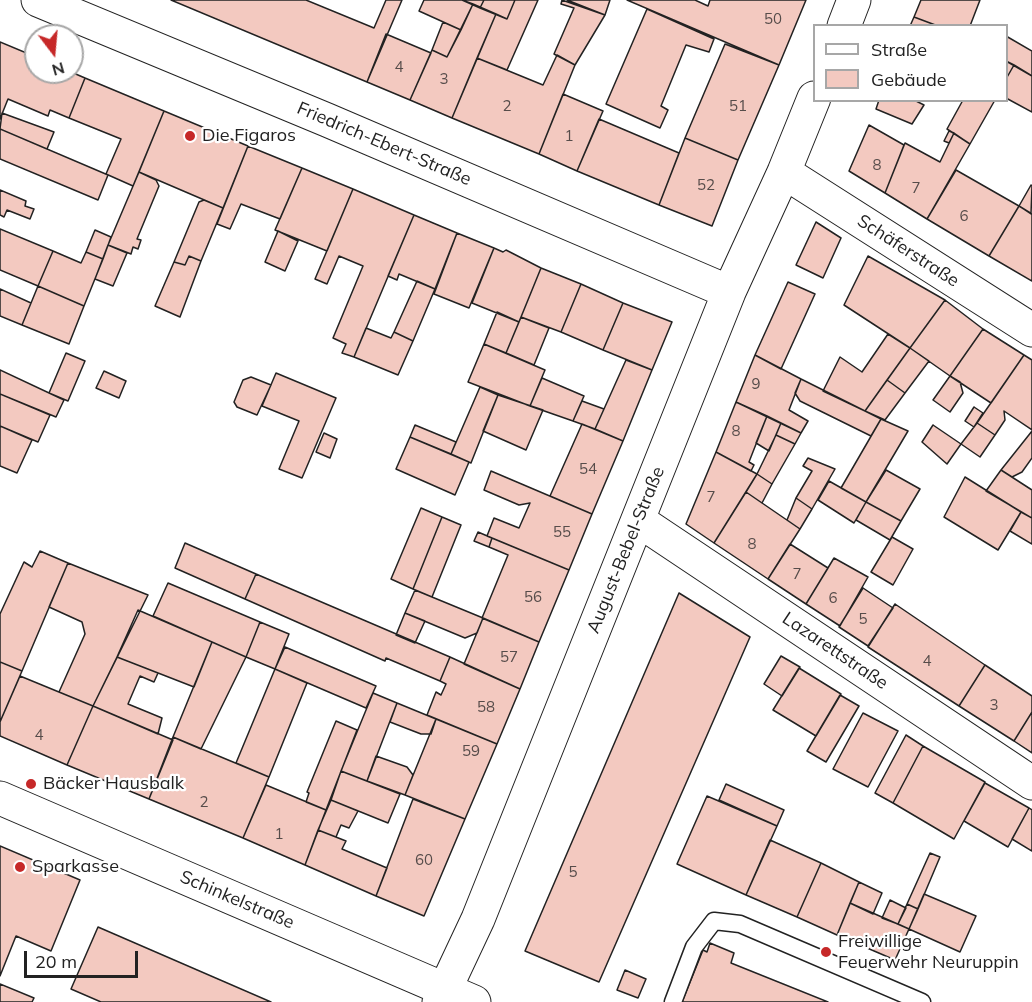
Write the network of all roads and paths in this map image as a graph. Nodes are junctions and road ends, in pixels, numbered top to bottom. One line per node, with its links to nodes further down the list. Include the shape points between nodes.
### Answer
1 (38, 0): 6 (street, Friedrich-Ebert-Straße)
2 (854, 0): 3 (street)
3 (845, 24)
4 (813, 100): 5 (street, August-Bebel-Straße)
5 (784, 172): 6 (street, August-Bebel-Straße); 7 (street, Schäferstraße)
6 (729, 292): 8 (street, August-Bebel-Straße)
7 (1032, 330)
8 (638, 520): 9 (street, Lazarettstraße); 11 (street, August-Bebel-Straße, via 478,919)
9 (1032, 783)
10 (0, 798): 11 (street, Schinkelstraße)
11 (453, 998)
12 (673, 1002): 13 (lane, via 694,947 714,921 740,924)
13 (922, 1002)

